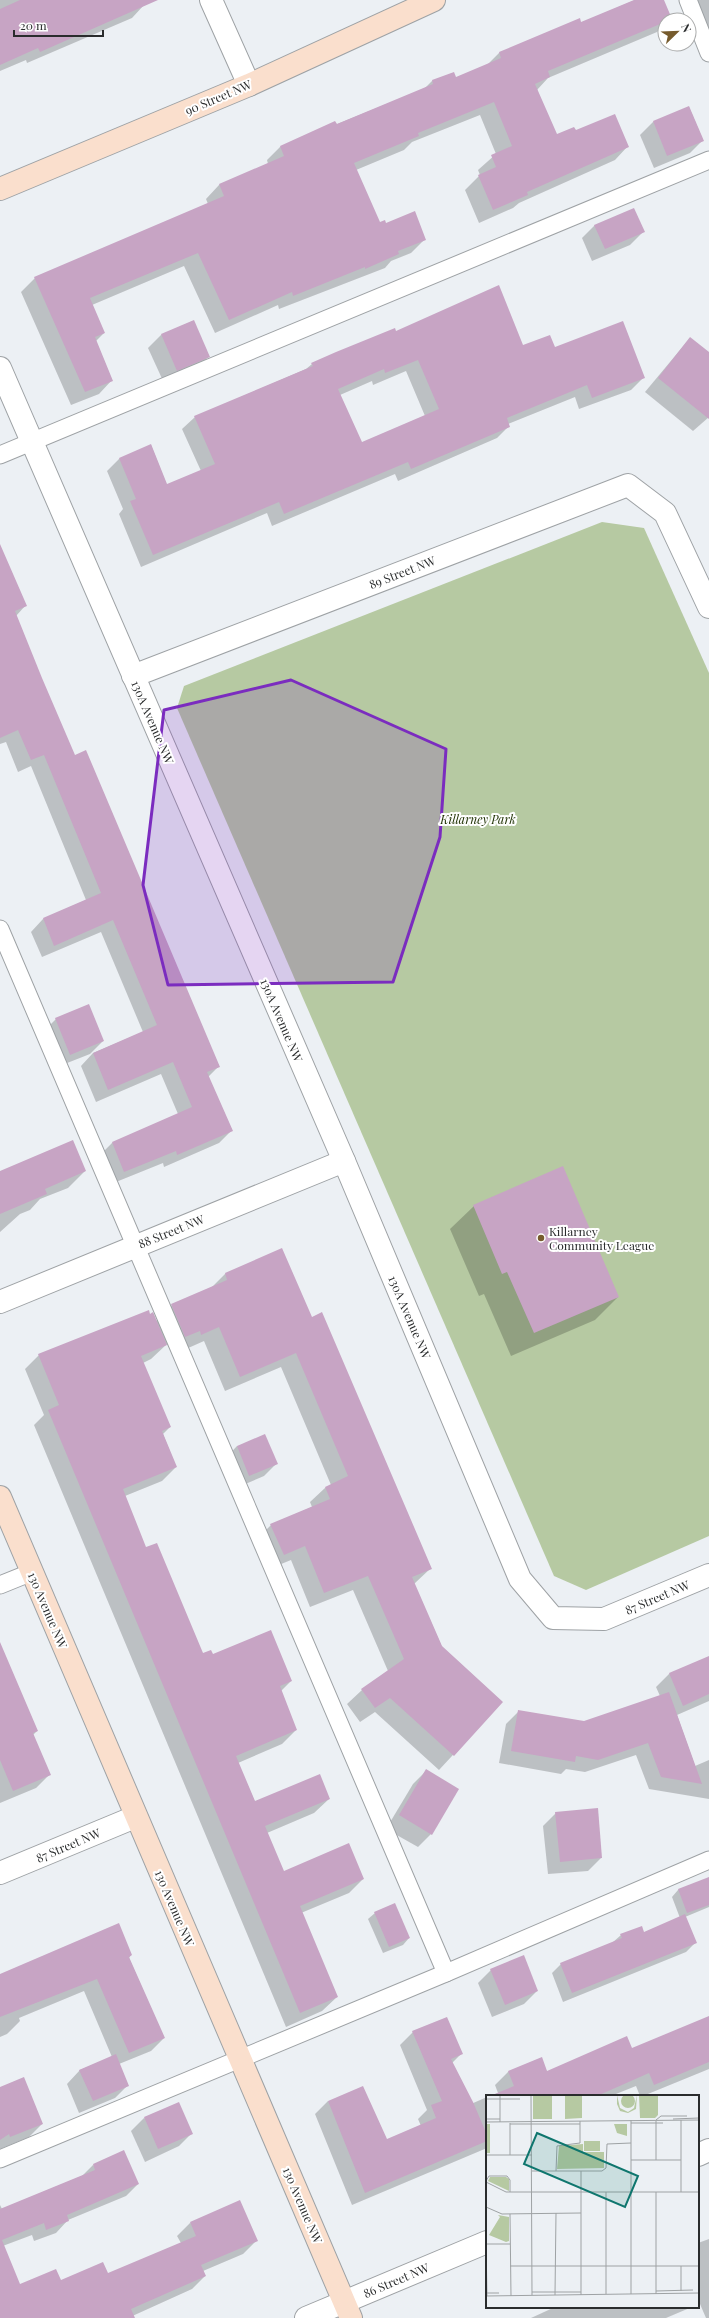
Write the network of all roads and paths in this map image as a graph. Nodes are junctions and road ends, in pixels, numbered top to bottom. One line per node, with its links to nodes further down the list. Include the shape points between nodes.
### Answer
1 (211, 0): 5 (street)
2 (434, 0): 5 (street, 90 Street NW)
3 (688, 0): 4 (lane)
4 (709, 53)
5 (249, 85): 7 (street, 90 Street NW)
6 (709, 160): 9 (lane)
7 (0, 189)
8 (0, 368): 9 (street, 130A Avenue NW)
9 (31, 441): 10 (lane); 12 (street, 130A Avenue NW)
10 (0, 455)
11 (709, 607): 12 (street, 89 Street NW, via 665,513 628,485)
12 (133, 676): 14 (street, 130A Avenue NW)
13 (0, 929): 15 (lane)
14 (344, 1161): 15 (street, 88 Street NW); 21 (street, 130A Avenue NW, via 520,1579 553,1618)
15 (135, 1246): 16 (street, 88 Street NW); 25 (lane)
16 (0, 1302)
17 (0, 1497): 18 (street, 130 Avenue NW)
18 (32, 1572): 20 (lane); 22 (street, 130 Avenue NW)
19 (709, 1575): 21 (street, 87 Street NW)
20 (0, 1585)
21 (604, 1619)
22 (135, 1816): 24 (street, 87 Street NW); 26 (street, 130 Avenue NW)
23 (709, 1860): 25 (lane)
24 (0, 1873)
25 (446, 1973): 26 (lane)
26 (239, 2058): 29 (lane); 31 (street, 130 Avenue NW)
27 (709, 2150): 28 (street)
28 (699, 2155)
29 (0, 2159)
30 (486, 2242): 31 (street, 86 Street NW)
31 (347, 2310): 32 (street, 86 Street NW)
32 (306, 2318)

